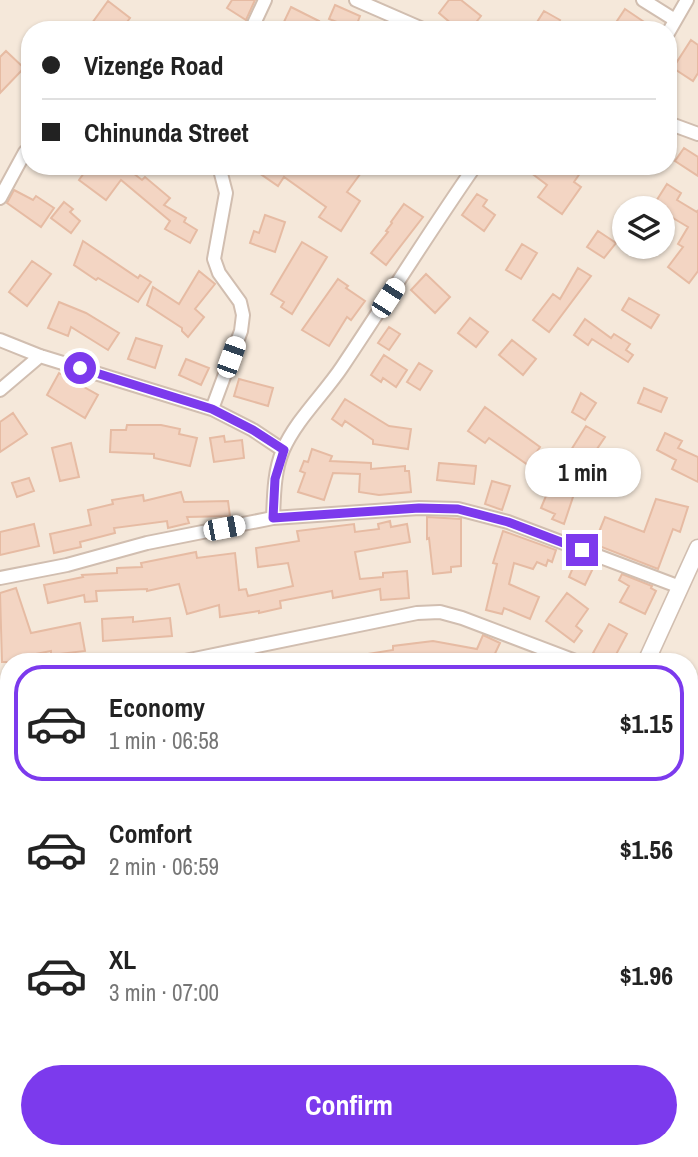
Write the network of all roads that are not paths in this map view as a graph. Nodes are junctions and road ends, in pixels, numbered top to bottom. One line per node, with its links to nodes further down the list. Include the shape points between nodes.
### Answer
1 (265, 0): 6 (street)
2 (356, 0): 7 (street)
3 (643, 0): 5 (street)
4 (687, 0): 5 (street)
5 (675, 20)
6 (255, 21)
7 (404, 21)
8 (677, 126): 9 (street)
9 (698, 134)
10 (21, 159): 13 (street)
11 (221, 175): 17 (street, via 226,193 214,259 243,315)
12 (469, 175): 18 (street)
13 (0, 198)
14 (0, 340): 15 (street)
15 (40, 356): 16 (street); 17 (street)
16 (0, 390)
17 (212, 409): 18 (street)
18 (284, 450): 19 (street, via 275,479)
19 (273, 518): 21 (street); 22 (street, via 458,509 508,522)
20 (698, 548): 22 (street)
21 (0, 578)
22 (680, 587): 25 (street)
23 (224, 653): 24 (street, via 440,611)
24 (556, 653)
25 (650, 653)

